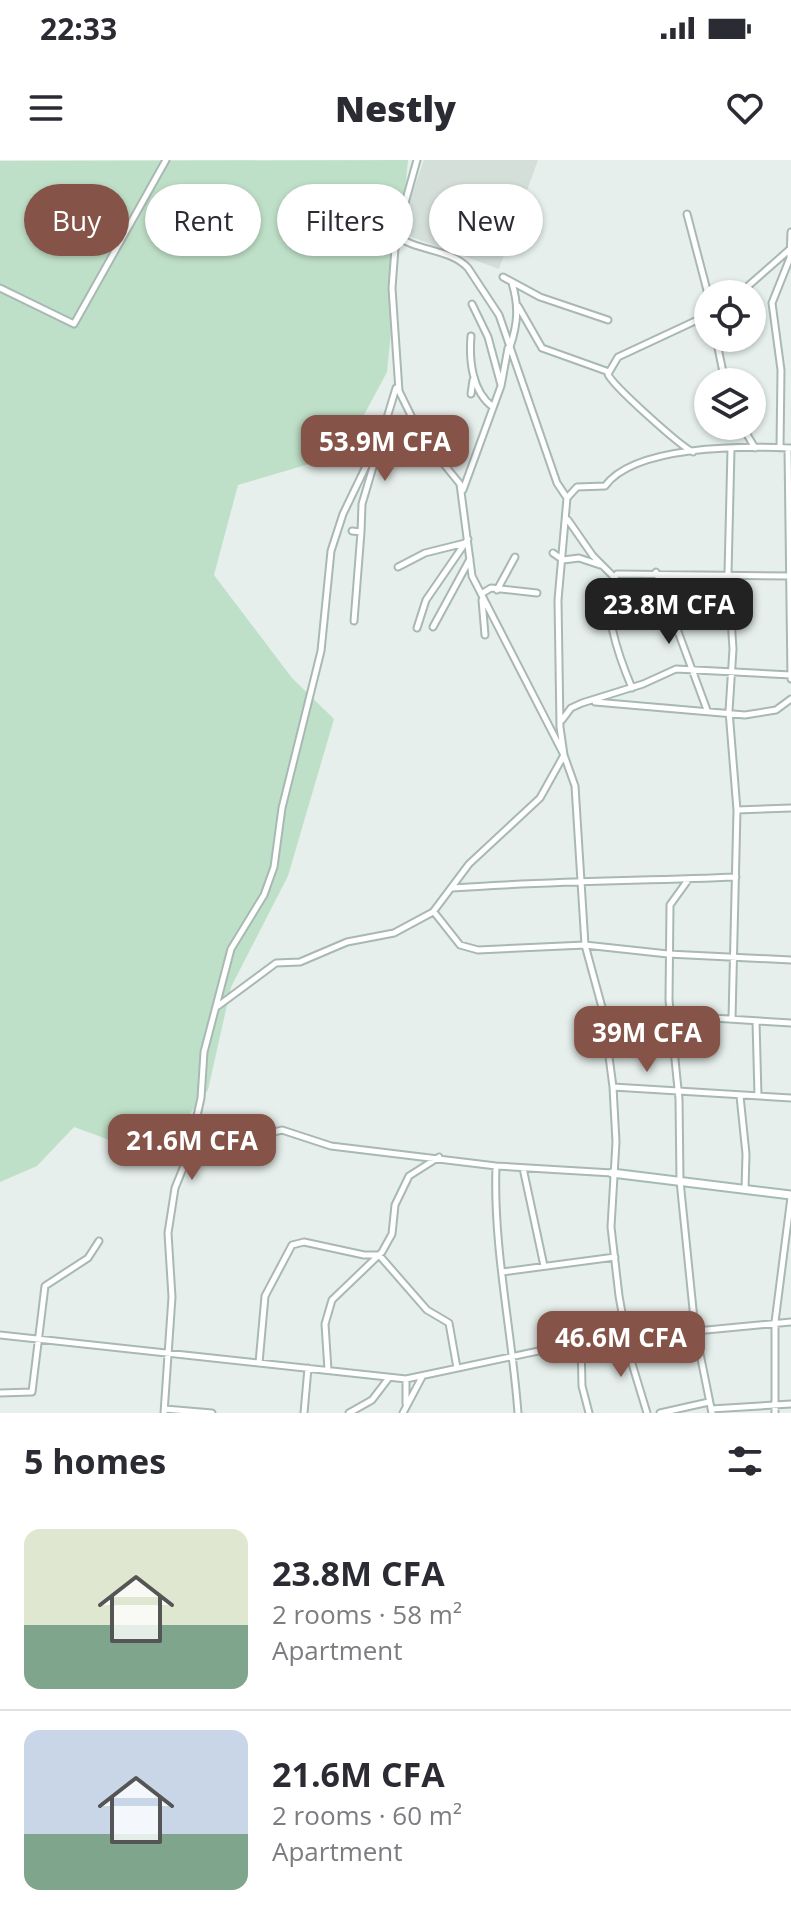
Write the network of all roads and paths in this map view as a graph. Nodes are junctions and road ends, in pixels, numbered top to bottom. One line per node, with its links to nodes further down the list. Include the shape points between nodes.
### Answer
1 (166, 160): 14 (street, via 74,324)
2 (417, 160): 3 (street)
3 (410, 184)
4 (687, 214): 11 (street)
5 (791, 232): 7 (street)
6 (413, 246): 20 (street, via 465,263 499,315)
7 (791, 248): 9 (street); 12 (street)
8 (394, 256): 22 (street)
9 (791, 258): 30 (street, via 772,303 781,370)
10 (503, 277): 13 (street)
11 (704, 280)
12 (755, 280)
13 (512, 282): 16 (street); 17 (street)
14 (0, 288)
15 (472, 304): 24 (street, via 488,337)
16 (518, 306): 20 (street); 23 (street, via 542,348)
17 (608, 320)
18 (694, 322): 23 (street, via 618,357)
19 (471, 336): 21 (street)
20 (509, 347): 24 (street); 35 (street)
21 (471, 368): 25 (street); 26 (street, via 481,395)
22 (398, 371): 27 (street); 34 (street, via 399,391 412,419)
23 (609, 372): 33 (street, via 611,382 663,432)
24 (501, 386): 26 (street)
25 (471, 394)
26 (493, 407): 34 (street)
27 (383, 431): 38 (street, via 361,508); 78 (street, via 331,551 321,651 282,808 274,867 264,895 231,949)
28 (750, 440): 29 (street)
29 (755, 448): 30 (street); 32 (street)
30 (780, 448): 31 (street)
31 (790, 448): 48 (street)
32 (731, 449): 33 (street); 47 (street)
33 (694, 452): 35 (street, via 634,462 615,472 605,486 577,487)
34 (462, 491): 39 (street)
35 (567, 498): 36 (street)
36 (568, 520): 43 (street); 45 (street)
37 (352, 531): 38 (street)
38 (361, 532): 53 (street)
39 (467, 541): 42 (street); 44 (street); 55 (street, via 426,600)
40 (553, 553): 43 (street)
41 (515, 557): 50 (street)
42 (470, 558): 52 (street); 54 (street)
43 (563, 560): 45 (street, via 579,558); 65 (street, via 558,600)
44 (398, 567)
45 (603, 567): 49 (street)
46 (656, 572): 47 (street); 49 (street, via 622,572); 57 (street)
47 (728, 574): 48 (street); 58 (street)
48 (790, 576): 59 (street)
49 (614, 577): 60 (street, via 612,629)
50 (497, 590): 51 (street); 52 (street)
51 (537, 593)
52 (482, 594): 56 (street); 66 (street)
53 (354, 621)
54 (433, 627)
55 (417, 628)
56 (485, 635)
57 (694, 672): 58 (street); 60 (street, via 676,669); 63 (street)
58 (732, 675): 59 (street); 64 (street)
59 (791, 676)
60 (632, 688): 62 (street)
61 (791, 699): 64 (street, via 769,712)
62 (590, 702): 63 (street); 65 (street, via 571,708)
63 (707, 710): 64 (street)
64 (729, 711): 68 (street)
65 (560, 727): 66 (street)
66 (564, 755): 71 (street, via 575,786); 72 (street, via 540,798 469,864)
67 (791, 808): 68 (street)
68 (737, 810): 69 (street)
69 (736, 877): 70 (street); 76 (street)
70 (688, 880): 71 (street); 75 (street, via 670,905)
71 (581, 884): 72 (street); 74 (street)
72 (451, 888): 73 (street)
73 (433, 912): 74 (street, via 452,938 469,949); 78 (street, via 394,933 347,942 300,962 276,963)
74 (585, 945): 75 (street); 79 (street)
75 (668, 954): 76 (street); 80 (street)
76 (733, 957): 77 (street); 81 (street)
77 (791, 960)
78 (218, 1006): 89 (street, via 204,1052)
79 (603, 1011): 80 (street); 84 (street)
80 (671, 1017): 81 (street); 85 (street)
81 (732, 1019): 82 (street)
82 (756, 1021): 83 (street); 87 (street)
83 (791, 1023)
84 (613, 1087): 85 (street); 93 (street)
85 (678, 1090): 86 (street); 94 (street)
86 (740, 1096): 87 (street); 95 (street)
87 (758, 1096): 88 (street)
88 (791, 1098)
89 (191, 1144): 90 (street, via 211,1133 243,1140 282,1130 331,1146); 109 (street, via 175,1188 168,1233 172,1297)
90 (439, 1157): 91 (street); 98 (street, via 409,1176 395,1205 392,1234)
91 (496, 1166): 92 (street); 101 (street)
92 (523, 1168): 93 (street); 100 (street)
93 (612, 1173): 94 (street); 99 (street)
94 (680, 1181): 95 (street); 104 (street)
95 (745, 1189): 96 (street)
96 (791, 1196): 102 (street)
97 (99, 1241): 107 (street, via 88,1258 45,1286)
98 (379, 1255): 111 (street, via 304,1242 292,1245 265,1296); 113 (street, via 427,1310 449,1323); 114 (street, via 332,1300 326,1314)
99 (615, 1257): 100 (street); 106 (street)
100 (544, 1266): 101 (street)
101 (502, 1272): 110 (street)
102 (775, 1322): 103 (street); 104 (street); 121 (street)
103 (791, 1322)
104 (695, 1329): 106 (street); 119 (street)
105 (0, 1335): 107 (street)
106 (626, 1337): 108 (street); 130 (street)
107 (37, 1339): 109 (street); 118 (street, via 32,1392)
108 (581, 1342): 110 (street); 129 (street)
109 (166, 1352): 111 (street); 122 (street)
110 (514, 1354): 113 (street); 128 (street)
111 (259, 1363): 112 (street)
112 (308, 1368): 114 (street); 126 (street)
113 (457, 1368): 115 (street)
114 (328, 1370): 116 (street)
115 (422, 1377): 117 (street); 124 (street)
116 (389, 1378): 117 (street); 127 (street, via 372,1400)
117 (406, 1379): 124 (street)
118 (0, 1393)
119 (710, 1402): 123 (street); 131 (street)
120 (791, 1404): 121 (street)
121 (775, 1405): 123 (street); 132 (street)
122 (164, 1411): 125 (street)
123 (712, 1411)
124 (405, 1412)
125 (212, 1413)
126 (304, 1413)
127 (349, 1413)
128 (518, 1413)
129 (589, 1413)
130 (647, 1413)
131 (660, 1413)
132 (775, 1413)

